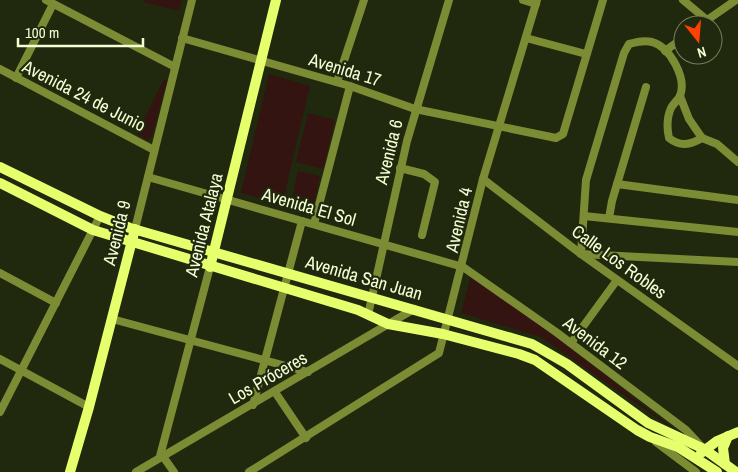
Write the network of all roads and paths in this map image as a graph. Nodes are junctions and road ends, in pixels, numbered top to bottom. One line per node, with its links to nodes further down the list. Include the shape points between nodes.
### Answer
1 (192, 0): 13 (street, Avenida 9)
2 (276, 0): 18 (main road, Avenida Atalaya)
3 (364, 0): 22 (street)
4 (449, 0): 26 (street, Avenida 6)
5 (523, 0): 10 (street)
6 (603, 0): 17 (street)
7 (683, 0): 11 (street)
8 (736, 0): 12 (street)
9 (49, 2): 19 (street); 21 (street)
10 (537, 2): 14 (street, Avenida 4)
11 (701, 15)
12 (714, 15)
13 (182, 38): 18 (street, Avenida 17); 19 (street, Avenida 9)
14 (526, 38): 17 (street); 27 (street, Avenida 4)
15 (673, 45): 16 (street)
16 (665, 51): 25 (street, via 682,79); 40 (street, via 653,42 640,41 629,44 624,53 586,180)
17 (586, 54): 27 (street, Avenida 17, via 560,137)
18 (261, 60): 22 (street, Avenida 17); 37 (main road, Avenida Atalaya)
19 (175, 67): 29 (street, Avenida 9)
20 (0, 69): 21 (street, Avenida 24 de Junio)
21 (16, 78): 29 (street, Avenida 24 de Junio)
22 (338, 82): 23 (street, Avenida 17)
23 (350, 86): 26 (street, Avenida 17); 43 (street)
24 (646, 87): 36 (street)
25 (680, 96): 28 (street, via 688,119); 28 (street, via 671,109 667,125 669,138 682,145)
26 (415, 109): 27 (street, Avenida 17); 32 (street, Avenida 6)
27 (500, 128): 34 (street, Avenida 4)
28 (702, 138): 30 (street, via 717,144)
29 (154, 150): 33 (street, Avenida 9)
30 (738, 162)
31 (0, 166): 39 (main road, Avenida San Juan)
32 (400, 168): 47 (street, via 424,174 435,182); 49 (street, Avenida 6)
33 (148, 177): 37 (street, Avenida El Sol); 44 (street, Avenida 9)
34 (483, 180): 51 (street, Calle Los Robles); 54 (street, Avenida 4)
35 (0, 183): 45 (main road, Avenida San Juan)
36 (617, 184): 38 (street); 41 (street)
37 (227, 199): 42 (street, Avenida El Sol); 50 (main road, Avenida Atalaya)
38 (738, 200)
39 (100, 216): 44 (main road, Avenida San Juan); 45 (street)
40 (584, 216): 41 (street); 51 (street)
41 (609, 218): 46 (street)
42 (302, 221): 43 (street, Avenida El Sol); 55 (street)
43 (314, 224): 49 (street, Avenida El Sol)
44 (134, 229): 48 (main road, Avenida 9); 50 (main road, Avenida San Juan)
45 (93, 230): 48 (main road, Avenida San Juan); 60 (street)
46 (738, 232)
47 (422, 235)
48 (131, 244): 53 (main road, Avenida San Juan); 63 (main road, Avenida 9)
49 (384, 244): 54 (street, Avenida El Sol); 59 (street, Avenida 6)
50 (214, 252): 53 (main road, Avenida Atalaya); 55 (main road, Avenida San Juan)
51 (581, 254): 52 (street); 57 (street, Calle Los Robles)
52 (738, 262)
53 (210, 267): 58 (main road, Avenida San Juan); 67 (street, Avenida Atalaya)
54 (463, 267): 64 (street, Avenida 4); 68 (street, Avenida 12)
55 (288, 273): 58 (street); 59 (main road, Avenida San Juan)
56 (0, 274): 60 (street)
57 (618, 280): 68 (street); 71 (street, Calle Los Robles)
58 (284, 288): 62 (main road, Avenida San Juan); 70 (street)
59 (372, 297): 61 (main road, Avenida San Juan); 62 (street, Avenida 6)
60 (56, 303): 72 (street)
61 (414, 309): 64 (main road, Avenida San Juan); 65 (street, Los Próceres)
62 (368, 314): 65 (main road, Avenida San Juan)
63 (112, 319): 67 (street); 76 (main road, Avenida 9)
64 (449, 319): 66 (street, Avenida 4); 82 (main road, Avenida San Juan, via 544,349 648,423)
65 (388, 324): 66 (main road, Avenida San Juan); 73 (street, Los Próceres)
66 (444, 334): 80 (street, Avenida 4, via 438,355); 81 (main road, Avenida San Juan, via 535,360)
67 (191, 340): 70 (street); 83 (street, Avenida Atalaya)
68 (571, 343): 82 (street, Avenida 12, via 686,430)
69 (0, 359): 72 (street)
70 (265, 359): 73 (street); 75 (street)
71 (738, 366)
72 (23, 371): 76 (street); 77 (street)
73 (308, 372): 74 (street, Los Próceres)
74 (275, 392): 75 (street, Los Próceres); 80 (street)
75 (253, 405): 83 (street, Los Próceres)
76 (89, 407): 86 (main road, Avenida 9)
77 (0, 412)
78 (738, 432): 79 (main road)
79 (728, 436): 82 (main road); 84 (main road, via 723,448)
80 (306, 438): 89 (street, Avenida 4)
81 (650, 438): 82 (main road, Avenida San Juan); 85 (street)
82 (701, 453): 84 (main road); 85 (street); 91 (main road)
83 (161, 456): 87 (street, Los Próceres); 88 (street)
84 (725, 464): 92 (main road)
85 (688, 466): 90 (street)
86 (70, 472)
87 (136, 472)
88 (174, 472)
89 (249, 472)
90 (696, 472)
91 (717, 472)
92 (736, 472)

